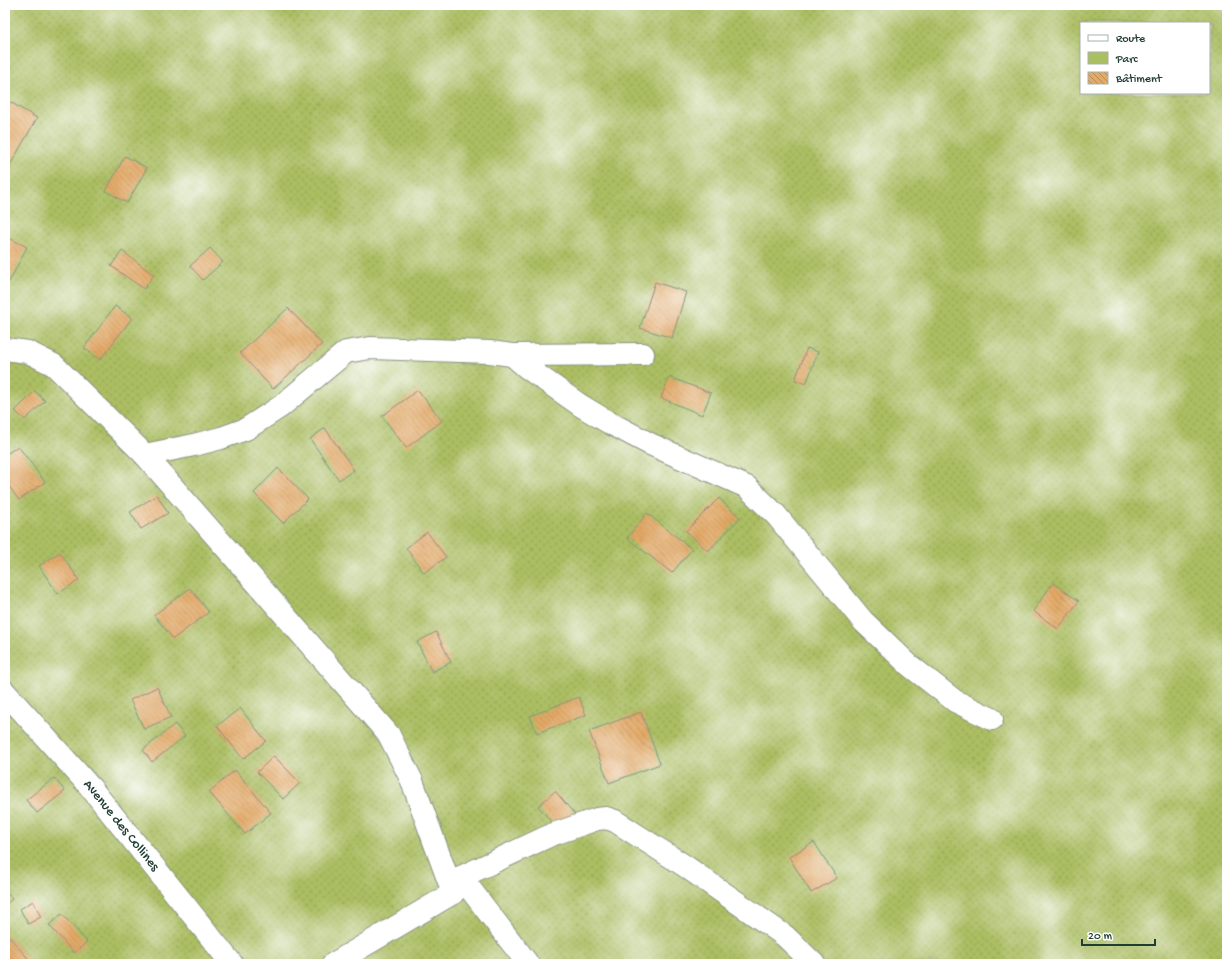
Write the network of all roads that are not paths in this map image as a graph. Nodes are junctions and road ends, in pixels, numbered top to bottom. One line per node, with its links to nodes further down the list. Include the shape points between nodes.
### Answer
1 (5, 349): 4 (street, via 28,352 54,365)
2 (643, 354): 3 (street)
3 (512, 355): 4 (street, via 370,348 346,352 280,407 246,429 194,445); 6 (street, via 568,397 608,422 650,444 746,487 776,515 863,621 909,665 955,700)
4 (145, 455): 7 (street, via 388,735 412,781)
5 (5, 692): 8 (street, Avenue des Collines, via 91,788)
6 (992, 719)
7 (457, 885): 9 (street); 10 (street); 11 (street, via 551,835 606,818 615,821 697,875 785,936)
8 (232, 964)
9 (333, 964)
10 (528, 964)
11 (814, 964)

